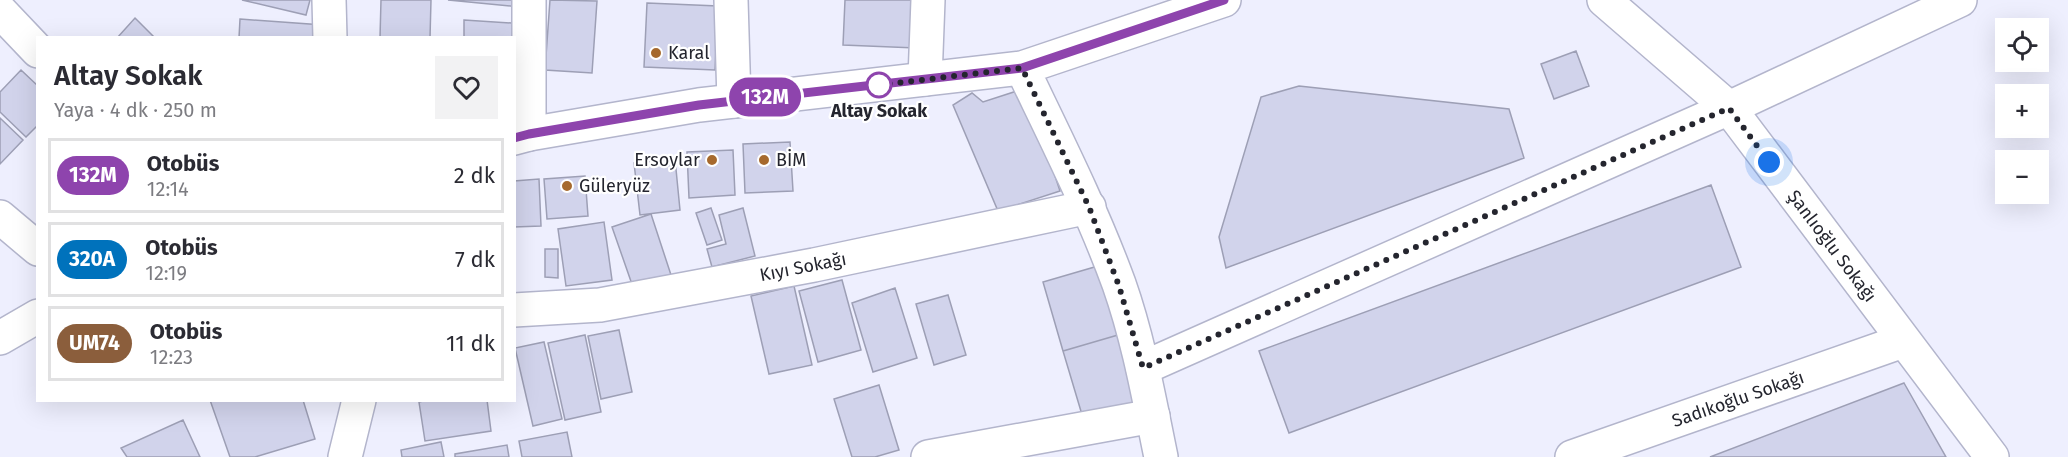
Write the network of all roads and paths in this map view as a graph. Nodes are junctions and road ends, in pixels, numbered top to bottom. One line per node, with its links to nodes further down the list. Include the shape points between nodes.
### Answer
1 (329, 0): 9 (street)
2 (529, 0): 15 (street)
3 (731, 0): 13 (street)
4 (928, 0): 12 (street)
5 (1224, 0): 11 (street)
6 (1604, 0): 14 (street, Şanlıoğlu Sokağı)
7 (1960, 0): 14 (street)
8 (8, 9): 10 (street)
9 (330, 36)
10 (36, 48)
11 (1022, 68): 12 (street); 16 (street)
12 (926, 80): 13 (street)
13 (734, 101): 15 (street)
14 (1729, 108): 22 (street, Şanlıoğlu Sokağı); 23 (street)
15 (522, 136)
16 (1089, 207): 19 (street, Kıyı Sokağı, via 600,305); 23 (street, via 1119,286)
17 (0, 217): 18 (street)
18 (36, 247)
19 (516, 310)
20 (36, 317): 21 (street)
21 (0, 338)
22 (1903, 341): 29 (street, Sadıkoğlu Sokağı); 30 (street, Şanlıoğlu Sokağı)
23 (1143, 368): 25 (street)
24 (359, 402): 26 (street)
25 (1153, 416): 27 (street); 28 (street)
26 (345, 457)
27 (928, 457)
28 (1161, 457)
29 (1572, 457)
30 (1992, 457)

